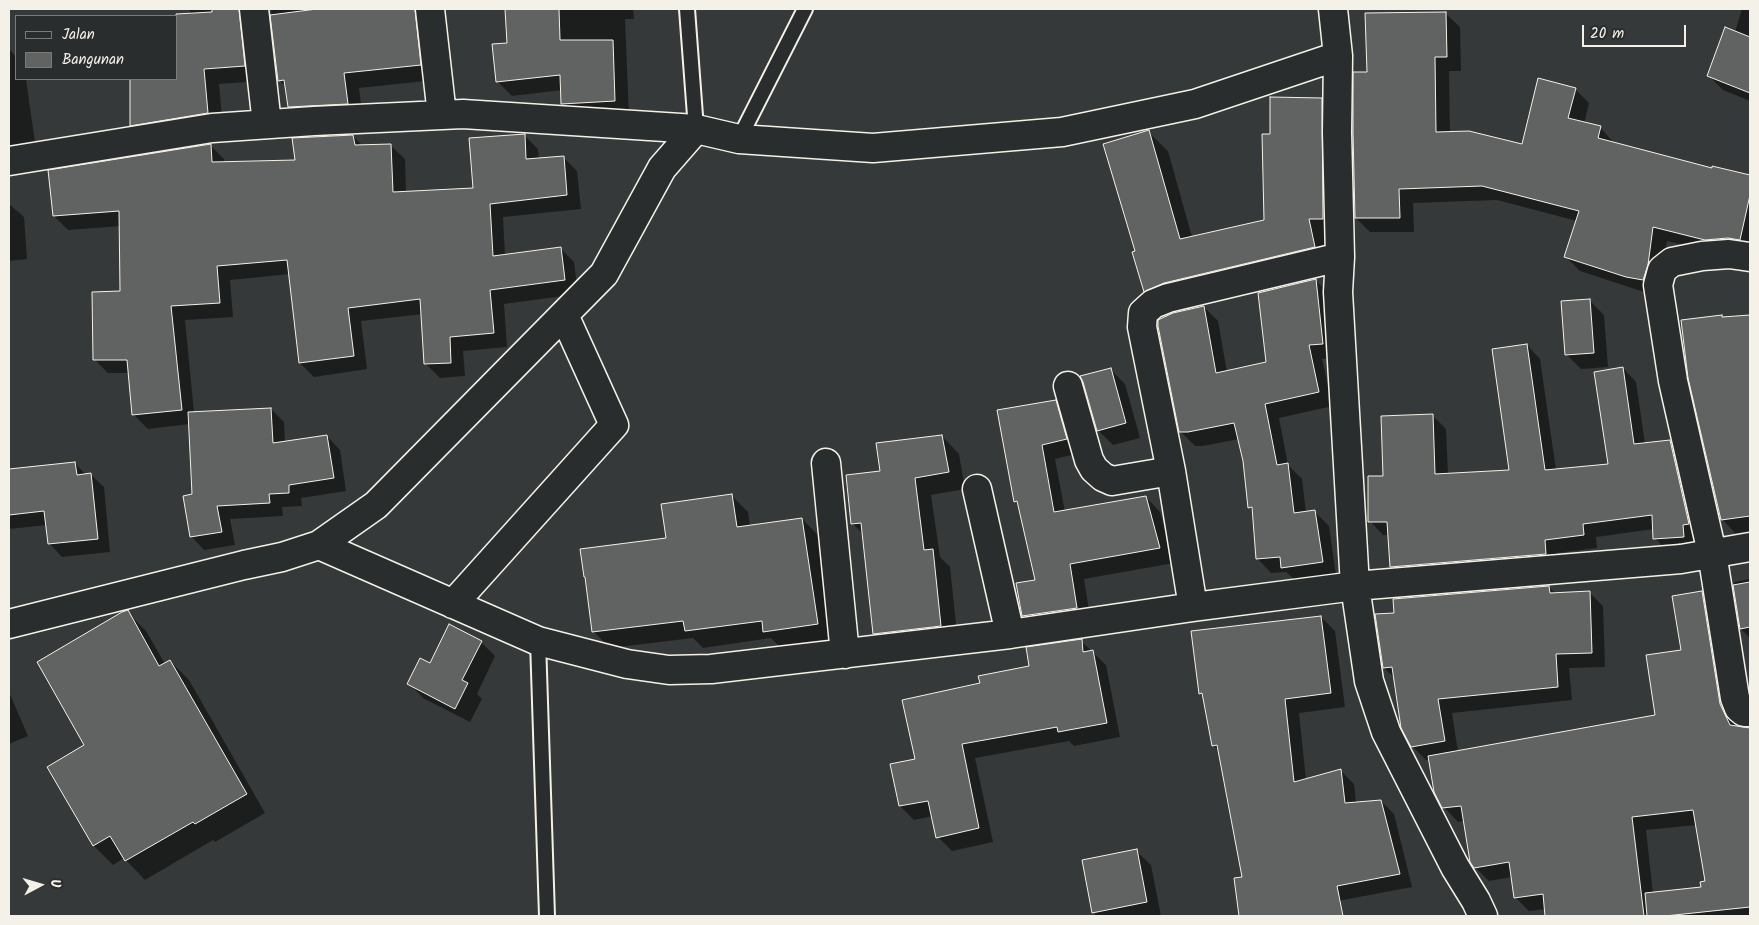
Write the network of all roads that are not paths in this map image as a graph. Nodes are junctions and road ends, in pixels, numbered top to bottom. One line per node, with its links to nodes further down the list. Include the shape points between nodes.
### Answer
1 (254, 9): 8 (street)
2 (430, 9): 7 (street)
3 (687, 9): 9 (lane)
4 (805, 9): 10 (lane)
5 (1333, 9): 6 (street)
6 (1338, 56): 10 (street, via 1195,104 1062,132 873,148); 12 (street)
7 (442, 115): 8 (street); 9 (street)
8 (267, 124): 11 (street, via 212,128)
9 (696, 129): 10 (street); 14 (street, via 662,168 604,274)
10 (738, 139)
11 (9, 161)
12 (1340, 256): 17 (street, via 1168,298 1153,304 1143,313 1142,326); 22 (street, via 1338,292)
13 (1750, 257): 21 (street, via 1729,254 1672,262 1662,270 1658,286 1674,381)
14 (564, 315): 19 (street, via 376,506); 23 (street, via 614,425)
15 (1068, 386): 17 (street, via 1089,460 1103,477 1112,481)
16 (826, 463): 28 (street)
17 (1171, 471): 24 (street)
18 (977, 489): 26 (street)
19 (319, 545): 23 (street); 25 (street)
20 (1750, 547): 21 (street)
21 (1712, 553): 22 (street, via 1681,559); 29 (street, via 1736,703 1744,712)
22 (1356, 586): 24 (street); 31 (street, via 1369,681 1386,732)
23 (452, 604): 27 (street)
24 (1193, 607): 26 (street)
25 (9, 624)
26 (1010, 634): 28 (street)
27 (538, 641): 28 (street, via 628,664 669,670 711,669); 30 (lane)
28 (845, 654)
29 (1750, 712)
30 (547, 916)
31 (1483, 916)

